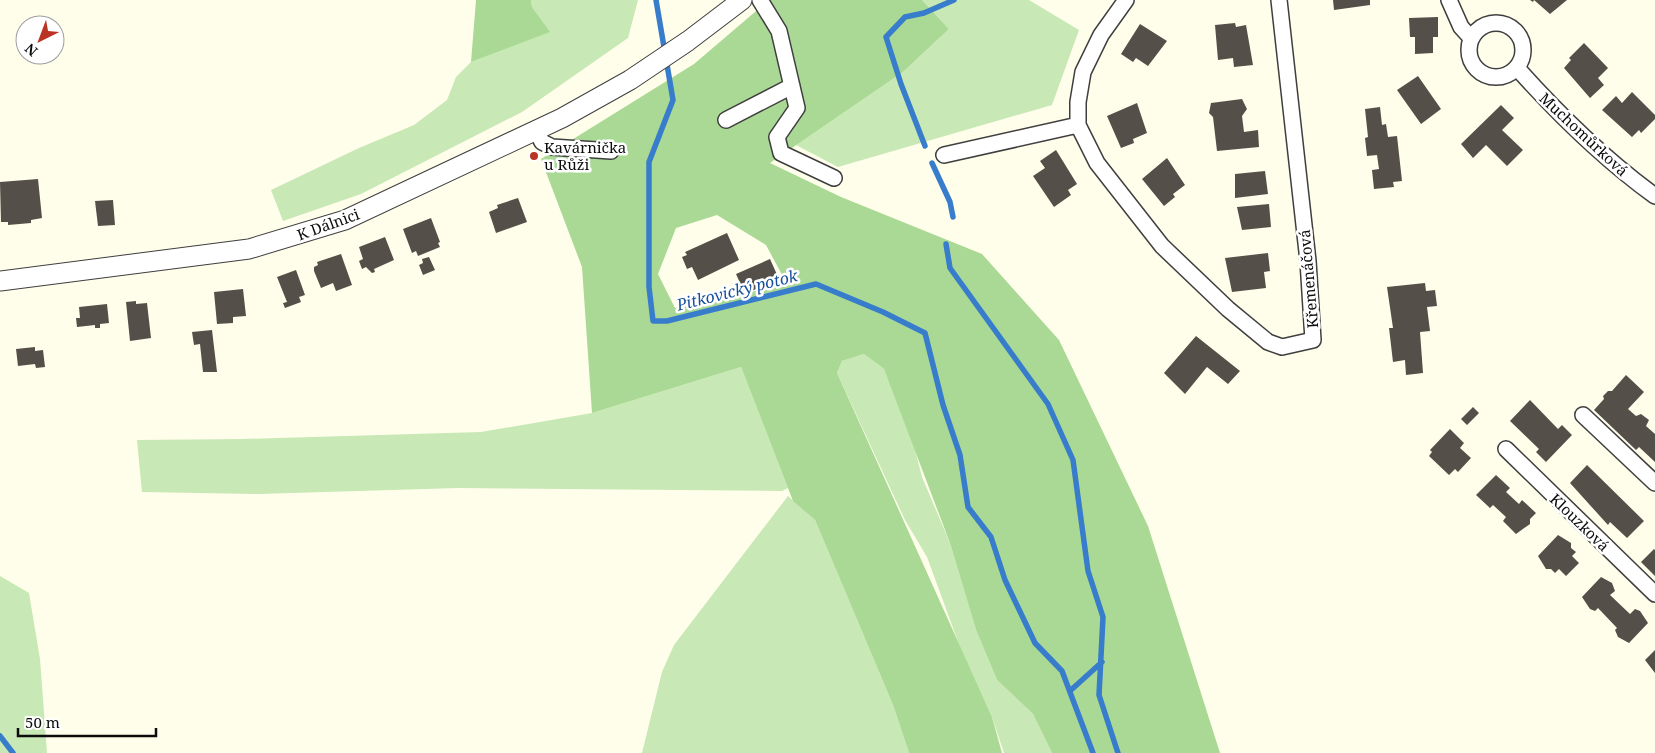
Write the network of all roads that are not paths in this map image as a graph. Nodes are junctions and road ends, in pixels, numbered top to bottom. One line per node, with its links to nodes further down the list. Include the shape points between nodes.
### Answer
1 (742, 0): 11 (street, K Dálnici, via 630,80)
2 (760, 0): 8 (street, via 779,31)
3 (1126, 0): 10 (street, Křemenáčová, via 1101,34 1083,72)
4 (1279, 0): 10 (street, Křemenáčová, via 1308,260 1313,340 1282,347 1268,342 1228,309 1162,246 1097,163)
5 (1448, 0): 6 (street, via 1461,28)
6 (1471, 38): 7 (street, via 1468,51 1472,64 1480,73 1493,78 1506,76); 7 (street, via 1479,28 1492,22 1505,24 1516,31 1522,43 1523,56)
7 (1517, 68): 15 (street, Muchomůrková, via 1582,136)
8 (792, 86): 9 (street); 14 (street, via 796,108 777,137 781,153)
9 (726, 120)
10 (1078, 124): 13 (street)
11 (536, 130): 12 (street, via 542,142 552,146); 16 (street, K Dálnici, via 345,220 276,242 140,265)
12 (610, 151)
13 (944, 155)
14 (834, 178)
15 (1655, 196)
16 (0, 282)
17 (1583, 415): 19 (street)
18 (1506, 449): 20 (street, Klouzková)
19 (1655, 483)
20 (1655, 594)

